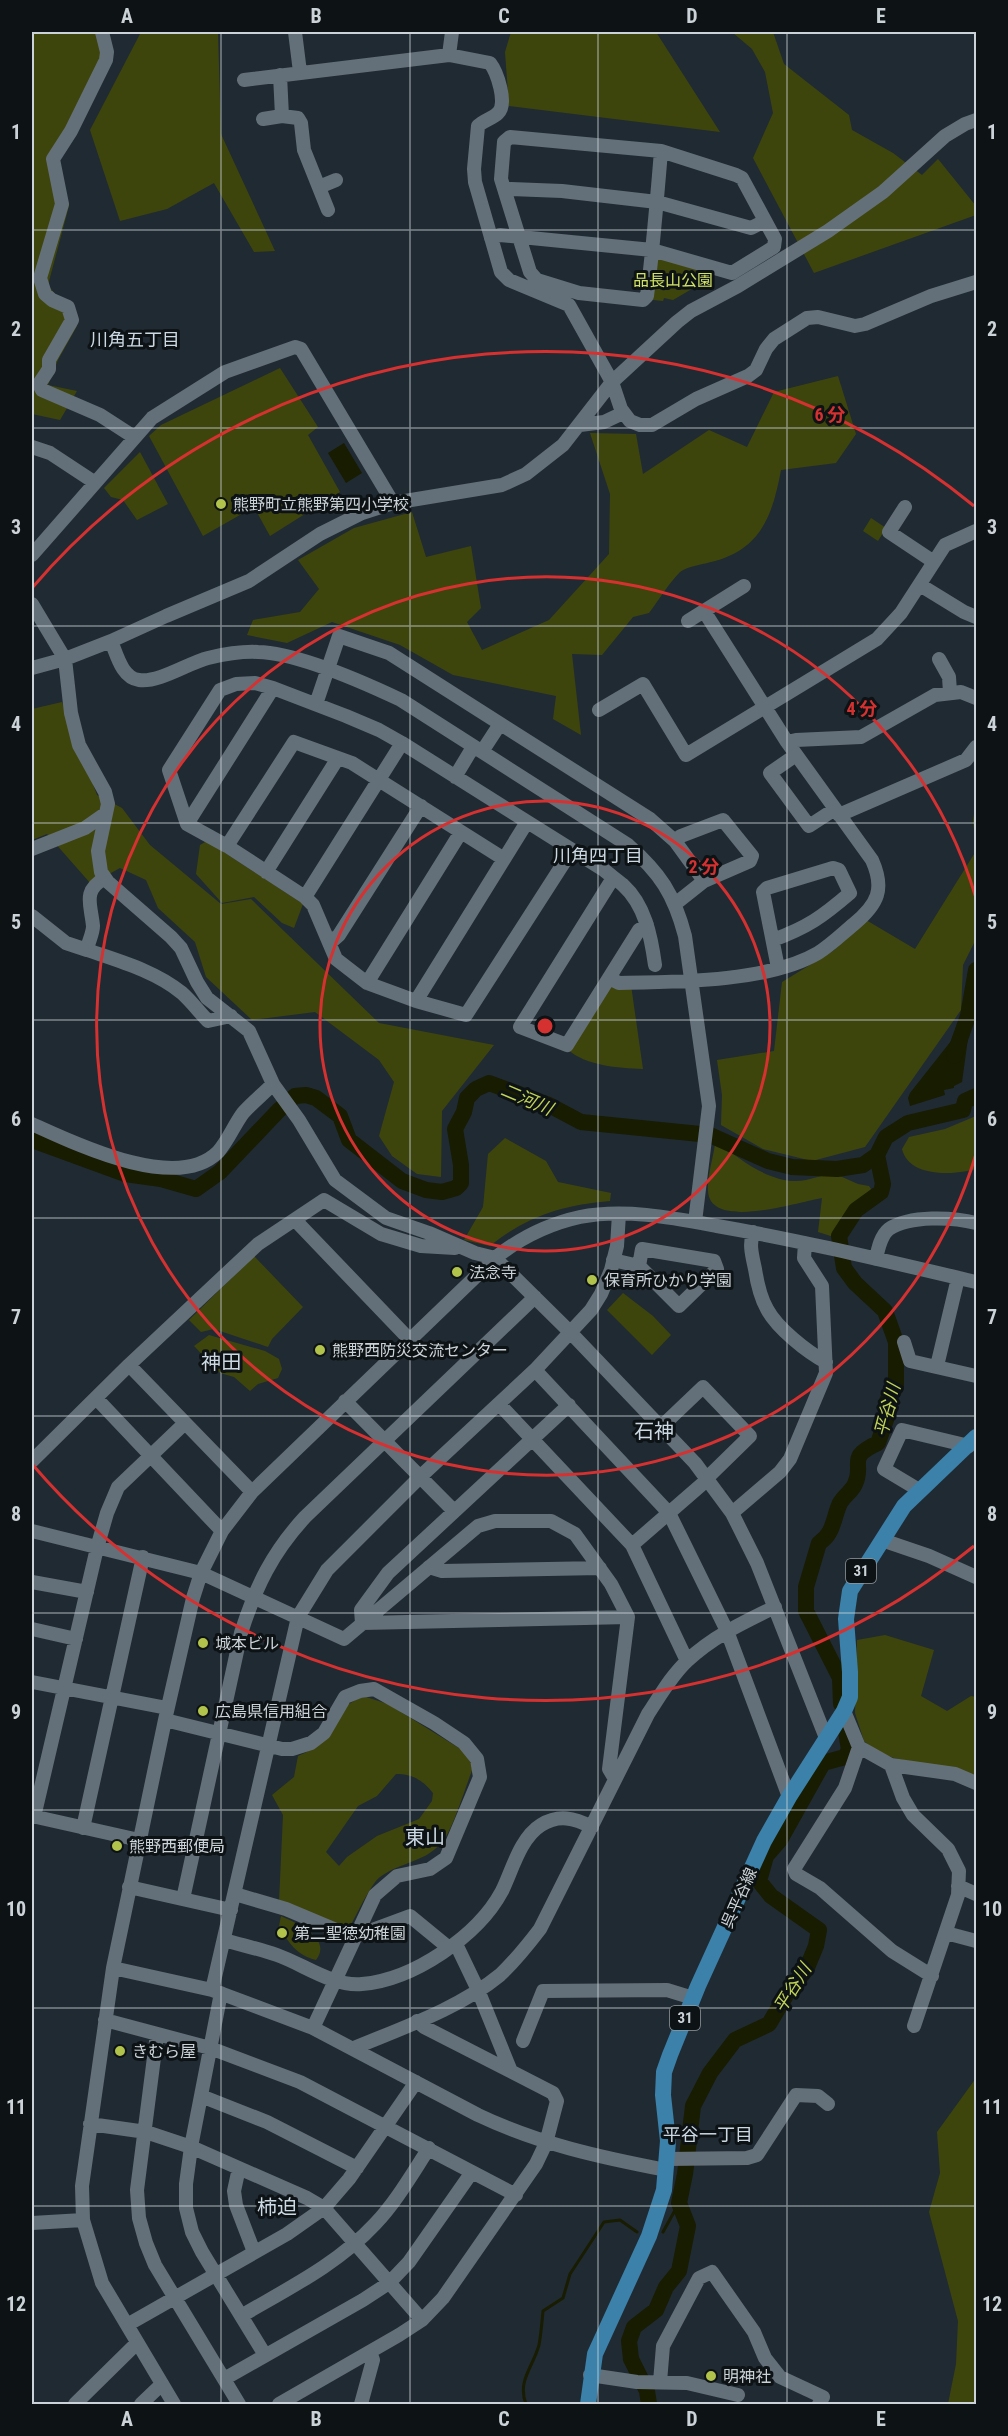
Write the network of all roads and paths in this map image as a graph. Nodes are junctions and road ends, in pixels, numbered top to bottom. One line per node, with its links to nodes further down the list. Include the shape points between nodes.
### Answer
1 (102, 32): 23 (street, via 106,60 71,131 52,159 62,204 40,278 45,294 68,307 72,320)
2 (294, 32): 5 (street)
3 (452, 32): 4 (street)
4 (449, 55): 5 (street); 19 (street, via 490,63 501,91 499,113 478,126 474,169)
5 (300, 72): 6 (street)
6 (280, 75): 7 (street); 8 (street)
7 (244, 80)
8 (282, 116): 9 (street); 13 (street, via 298,118 301,123 304,150)
9 (262, 119)
10 (976, 120): 22 (street, via 945,136 883,192 828,231 691,311)
11 (661, 152): 14 (street, via 510,137 504,142 501,179); 15 (street); 17 (street, via 742,178)
12 (336, 180): 13 (street)
13 (319, 187): 16 (street)
14 (505, 192): 15 (street, via 562,191); 18 (street)
15 (657, 202): 17 (street, via 751,228); 20 (street)
16 (328, 210)
17 (765, 221): 20 (street, via 775,239 774,247 732,273)
18 (519, 237): 19 (street); 20 (street); 20 (street, via 530,272 537,280 579,293 643,300 647,296)
19 (491, 238): 22 (street, via 501,272 509,280 569,305)
20 (652, 250)
21 (976, 282): 24 (street, via 865,324 846,325 818,316 807,318 774,339 756,370 748,376 729,382 652,425 630,421)
22 (612, 382): 24 (street); 25 (street)
23 (36, 392): 26 (street, via 42,390 100,415)
24 (623, 413): 25 (street, via 604,422)
25 (580, 424): 29 (street, via 543,463 502,485)
26 (134, 437): 28 (street); 29 (street, via 152,418 225,372 295,347 301,349)
27 (32, 447): 28 (street, via 50,453)
28 (94, 482): 32 (street)
29 (393, 504): 40 (street, via 362,513 320,534 249,581)
30 (905, 507): 33 (street, via 889,532)
31 (976, 531): 33 (street, via 945,545)
32 (32, 555)
33 (934, 562): 34 (street)
34 (920, 585): 38 (street); 49 (street, via 901,614 877,639)
35 (744, 586): 37 (street)
36 (32, 604): 41 (street)
37 (704, 611): 39 (street); 49 (street)
38 (976, 617)
39 (688, 621)
40 (111, 641): 41 (street); 44 (street, via 128,676 136,680 149,681 200,660 243,651 285,656)
41 (64, 659): 43 (street); 62 (street, via 79,745 105,792)
42 (939, 659): 46 (street, via 950,677)
43 (32, 668)
44 (327, 670): 48 (street); 51 (street, via 339,636 389,653); 54 (street, via 401,700)
45 (273, 688): 48 (street); 64 (street); 64 (street, via 255,683 220,690 169,770)
46 (950, 692): 47 (street); 52 (street, via 935,695 861,737)
47 (976, 698)
48 (316, 704): 53 (street)
49 (764, 707): 50 (street, via 686,755 643,684); 52 (street)
50 (599, 710)
51 (500, 724): 54 (street); 66 (street, via 650,819)
52 (787, 742): 56 (street)
53 (402, 743): 58 (street); 59 (street)
54 (479, 747): 58 (street); 76 (street, via 628,845 652,866)
55 (976, 747): 61 (street, via 966,760)
56 (796, 755): 61 (street); 61 (street, via 770,773 809,826)
57 (338, 758): 59 (street); 67 (street, via 294,742); 71 (street)
58 (455, 777): 63 (street)
59 (379, 780): 60 (street); 75 (street)
60 (421, 806): 65 (street); 80 (street, via 339,935)
61 (837, 812): 83 (street, via 878,874 875,902 819,952)
62 (105, 814): 68 (street, via 85,828); 72 (street, via 98,851)
63 (527, 822): 69 (street); 70 (street)
64 (187, 824): 67 (street)
65 (461, 832): 70 (street); 85 (street)
66 (675, 841): 74 (street); 74 (street, via 723,820 752,856 750,861)
67 (227, 846): 71 (street)
68 (32, 849)
69 (572, 850): 73 (street); 87 (street, via 466,1015)
70 (504, 859): 87 (street)
71 (266, 872): 75 (street)
72 (105, 878): 81 (street, via 94,884 89,897 93,927); 88 (street, via 171,937 181,948 207,998)
73 (613, 878): 78 (street, via 639,906); 84 (street, via 520,1027 567,1045)
74 (704, 881): 76 (street)
75 (305, 897): 80 (street, via 313,905)
76 (675, 904): 86 (street)
77 (32, 916): 81 (street, via 66,943)
78 (647, 925): 82 (street); 84 (street, via 639,930)
79 (773, 940): 79 (street, via 764,892 767,888 833,868 838,870 850,893 818,920); 83 (street)
80 (330, 943): 85 (street, via 336,959)
81 (87, 950): 88 (street, via 123,961 168,984 208,1021)
82 (655, 965)
83 (778, 968): 86 (street)
84 (609, 978): 86 (street, via 619,983)
85 (368, 982): 87 (street)
86 (692, 982): 93 (street, via 708,1119)
87 (416, 1001)
88 (231, 1016): 89 (street, via 249,1031)
89 (276, 1089): 90 (street, via 243,1113 218,1151 192,1167 158,1167 91,1150); 97 (street, via 335,1180 386,1218)
90 (32, 1124)
91 (619, 1214): 93 (street); 98 (street, via 581,1217 541,1229); 100 (street)
92 (295, 1220): 97 (street, via 324,1200 381,1234 421,1246); 106 (street); 109 (street, via 258,1244)
93 (695, 1222): 95 (street)
94 (976, 1223): 99 (street, via 921,1219 890,1228)
95 (753, 1232): 96 (street); 108 (street, via 750,1245 768,1312 788,1334)
96 (805, 1243): 99 (street); 108 (street, via 804,1258 822,1286)
97 (463, 1249): 98 (street)
98 (495, 1258): 104 (street); 106 (street)
99 (876, 1259): 102 (street)
100 (613, 1260): 101 (street); 105 (street, via 601,1294)
101 (639, 1266): 101 (street, via 642,1249 714,1261 717,1269 679,1306)
102 (958, 1278): 103 (street); 110 (street)
103 (976, 1282)
104 (534, 1297): 105 (street); 120 (street)
105 (571, 1333): 111 (street); 118 (street)
106 (409, 1339): 114 (street)
107 (904, 1342): 110 (street, via 910,1361)
108 (826, 1362): 130 (street, via 820,1390 790,1459)
109 (129, 1365): 113 (street); 117 (street)
110 (937, 1366): 112 (street)
111 (536, 1370): 115 (street); 116 (street)
112 (976, 1376)
113 (96, 1398): 122 (street); 123 (street)
114 (345, 1401): 120 (street); 127 (street)
115 (499, 1404): 119 (street); 124 (street)
116 (569, 1406): 119 (street); 129 (street)
117 (185, 1423): 122 (street); 127 (street)
118 (661, 1427): 125 (street); 125 (street, via 703,1387 750,1436)
119 (532, 1438): 128 (street); 134 (street)
120 (385, 1440): 124 (street); 143 (street, via 290,1533 272,1557)
121 (973, 1442): 126 (main road, 呉平谷線 / 31); 126 (street, via 903,1430 884,1469)
122 (150, 1455): 132 (street); 135 (street, via 118,1487)
123 (32, 1461)
124 (421, 1476): 128 (street); 145 (street, via 327,1570)
125 (708, 1479): 129 (street); 130 (street)
126 (919, 1490): 133 (main road, 呉平谷線 / 31)
127 (252, 1492): 132 (street)
128 (454, 1510): 147 (street, via 388,1573 361,1610)
129 (669, 1513): 134 (street); 149 (street)
130 (732, 1513): 144 (street)
131 (32, 1531): 135 (street)
132 (222, 1531): 139 (street)
133 (882, 1540): 140 (street); 155 (main road, 呉平谷線 / 31, via 850,1591 846,1619 850,1697)
134 (632, 1545): 151 (street)
135 (97, 1548): 136 (street); 142 (street)
136 (143, 1557): 139 (street); 154 (street)
137 (429, 1567): 138 (street, via 442,1571); 138 (street, via 478,1526 495,1521 551,1521 574,1534); 147 (street)
138 (600, 1568): 146 (street)
139 (201, 1573): 143 (street); 156 (street)
140 (976, 1577)
141 (32, 1582): 142 (street)
142 (87, 1592): 150 (street)
143 (252, 1596): 145 (street); 157 (street)
144 (775, 1607): 149 (street); 158 (street)
145 (298, 1617): 147 (street, via 344,1639); 159 (street)
146 (628, 1617): 147 (street); 162 (street, via 609,1769)
147 (362, 1623)
148 (32, 1629): 150 (street)
149 (727, 1631): 151 (street); 164 (street)
150 (76, 1639): 153 (street)
151 (687, 1661): 162 (street, via 648,1714)
152 (32, 1682): 153 (street)
153 (65, 1688): 154 (street); 165 (street)
154 (112, 1697): 156 (street); 167 (street)
155 (844, 1711): 158 (main road, 呉平谷線 / 31); 160 (street)
156 (166, 1714): 157 (street); 168 (street)
157 (219, 1733): 159 (street); 173 (street)
158 (826, 1738): 164 (main road, 呉平谷線 / 31)
159 (268, 1744): 171 (street); 176 (street, via 292,1749 311,1743 324,1733 345,1697 374,1689 464,1743 477,1759 480,1778 446,1858 430,1869 397,1876 375,1895)
160 (859, 1747): 161 (street); 181 (street, via 845,1788 794,1869 892,1951)
161 (891, 1765): 163 (street, via 955,1774); 169 (street, via 913,1815 948,1849 959,1871)
162 (615, 1779): 166 (street)
163 (976, 1783)
164 (789, 1797): 185 (main road, 呉平谷線 / 31, via 764,1841)
165 (33, 1817): 167 (street)
166 (592, 1827): 179 (street, via 570,1817 540,1826 527,1839 500,1894 477,1924); 183 (street, via 540,1929 518,1958)
167 (83, 1828): 168 (street)
168 (139, 1840): 170 (street)
169 (958, 1886): 172 (street); 175 (street)
170 (129, 1887): 173 (street); 180 (street)
171 (235, 1894): 174 (street); 176 (street)
172 (976, 1894)
173 (183, 1899): 174 (street)
174 (231, 1910): 177 (street)
175 (946, 1933): 178 (street); 181 (street)
176 (356, 1937): 179 (street, via 410,1916); 182 (street)
177 (224, 1940): 182 (street, via 276,1955); 184 (street)
178 (976, 1941)
179 (453, 1946): 182 (street, via 380,1982 359,1985); 183 (street)
180 (113, 1968): 184 (street); 186 (street)
181 (932, 1976): 188 (street)
182 (335, 1980): 189 (street)
183 (478, 1990): 187 (street); 194 (street)
184 (217, 1991): 189 (street); 192 (street)
185 (693, 1998): 191 (street, via 667,1990 543,1991); 204 (main road, 呉平谷線 / 31, via 664,2072 668,2141)
186 (105, 2020): 190 (street); 198 (street)
187 (417, 2021): 193 (street); 194 (street)
188 (914, 2026)
189 (313, 2028): 193 (street)
190 (157, 2034): 192 (street); 200 (street)
191 (523, 2041)
192 (210, 2048): 196 (street); 199 (street, via 300,2082)
193 (354, 2048): 195 (street)
194 (510, 2069): 201 (street, via 553,2093 557,2101)
195 (416, 2082): 199 (street); 201 (street, via 506,2128)
196 (201, 2097): 202 (street); 206 (street, via 267,2122)
197 (828, 2104): 204 (street, via 818,2096 796,2096 757,2154 747,2158)
198 (90, 2124): 200 (street); 210 (street, via 82,2186)
199 (386, 2126): 203 (street); 206 (street)
200 (146, 2132): 202 (street); 216 (street, via 137,2190 140,2218 155,2265)
201 (546, 2143): 204 (street, via 583,2154); 208 (street)
202 (191, 2147): 205 (street); 214 (street, via 186,2208 192,2232)
203 (429, 2148): 207 (street); 212 (street, via 376,2223)
204 (677, 2161): 223 (main road, 呉平谷線 / 31, via 650,2235 595,2354)
205 (238, 2168): 209 (street); 213 (street, via 236,2205)
206 (357, 2168): 209 (street)
207 (472, 2172): 208 (street); 215 (street, via 410,2262)
208 (516, 2195): 218 (street, via 443,2298)
209 (324, 2208): 212 (street); 213 (street)
210 (83, 2220): 211 (street); 219 (street, via 102,2283)
211 (32, 2223)
212 (355, 2244): 215 (street); 217 (street)
213 (254, 2252): 214 (street)
214 (215, 2274): 216 (street); 217 (street)
215 (389, 2283): 218 (street); 222 (street)
216 (175, 2298): 219 (street); 224 (street)
217 (241, 2316): 222 (street)
218 (422, 2320): 221 (street)
219 (127, 2325): 220 (street)
220 (137, 2343): 226 (street); 228 (street)
221 (370, 2352): 232 (street); 233 (street, via 373,2360)
222 (265, 2355): 224 (street)
223 (590, 2375): 225 (street); 234 (main road, 呉平谷線 / 31)
224 (224, 2379): 231 (street)
225 (649, 2382): 227 (street, via 687,2383); 235 (street, via 699,2278 712,2272 780,2377 823,2397)
226 (162, 2384): 229 (street); 230 (street)
227 (738, 2396)
228 (75, 2404)
229 (141, 2404)
230 (174, 2404)
231 (239, 2404)
232 (279, 2404)
233 (361, 2404)
234 (588, 2404)
235 (819, 2404)

